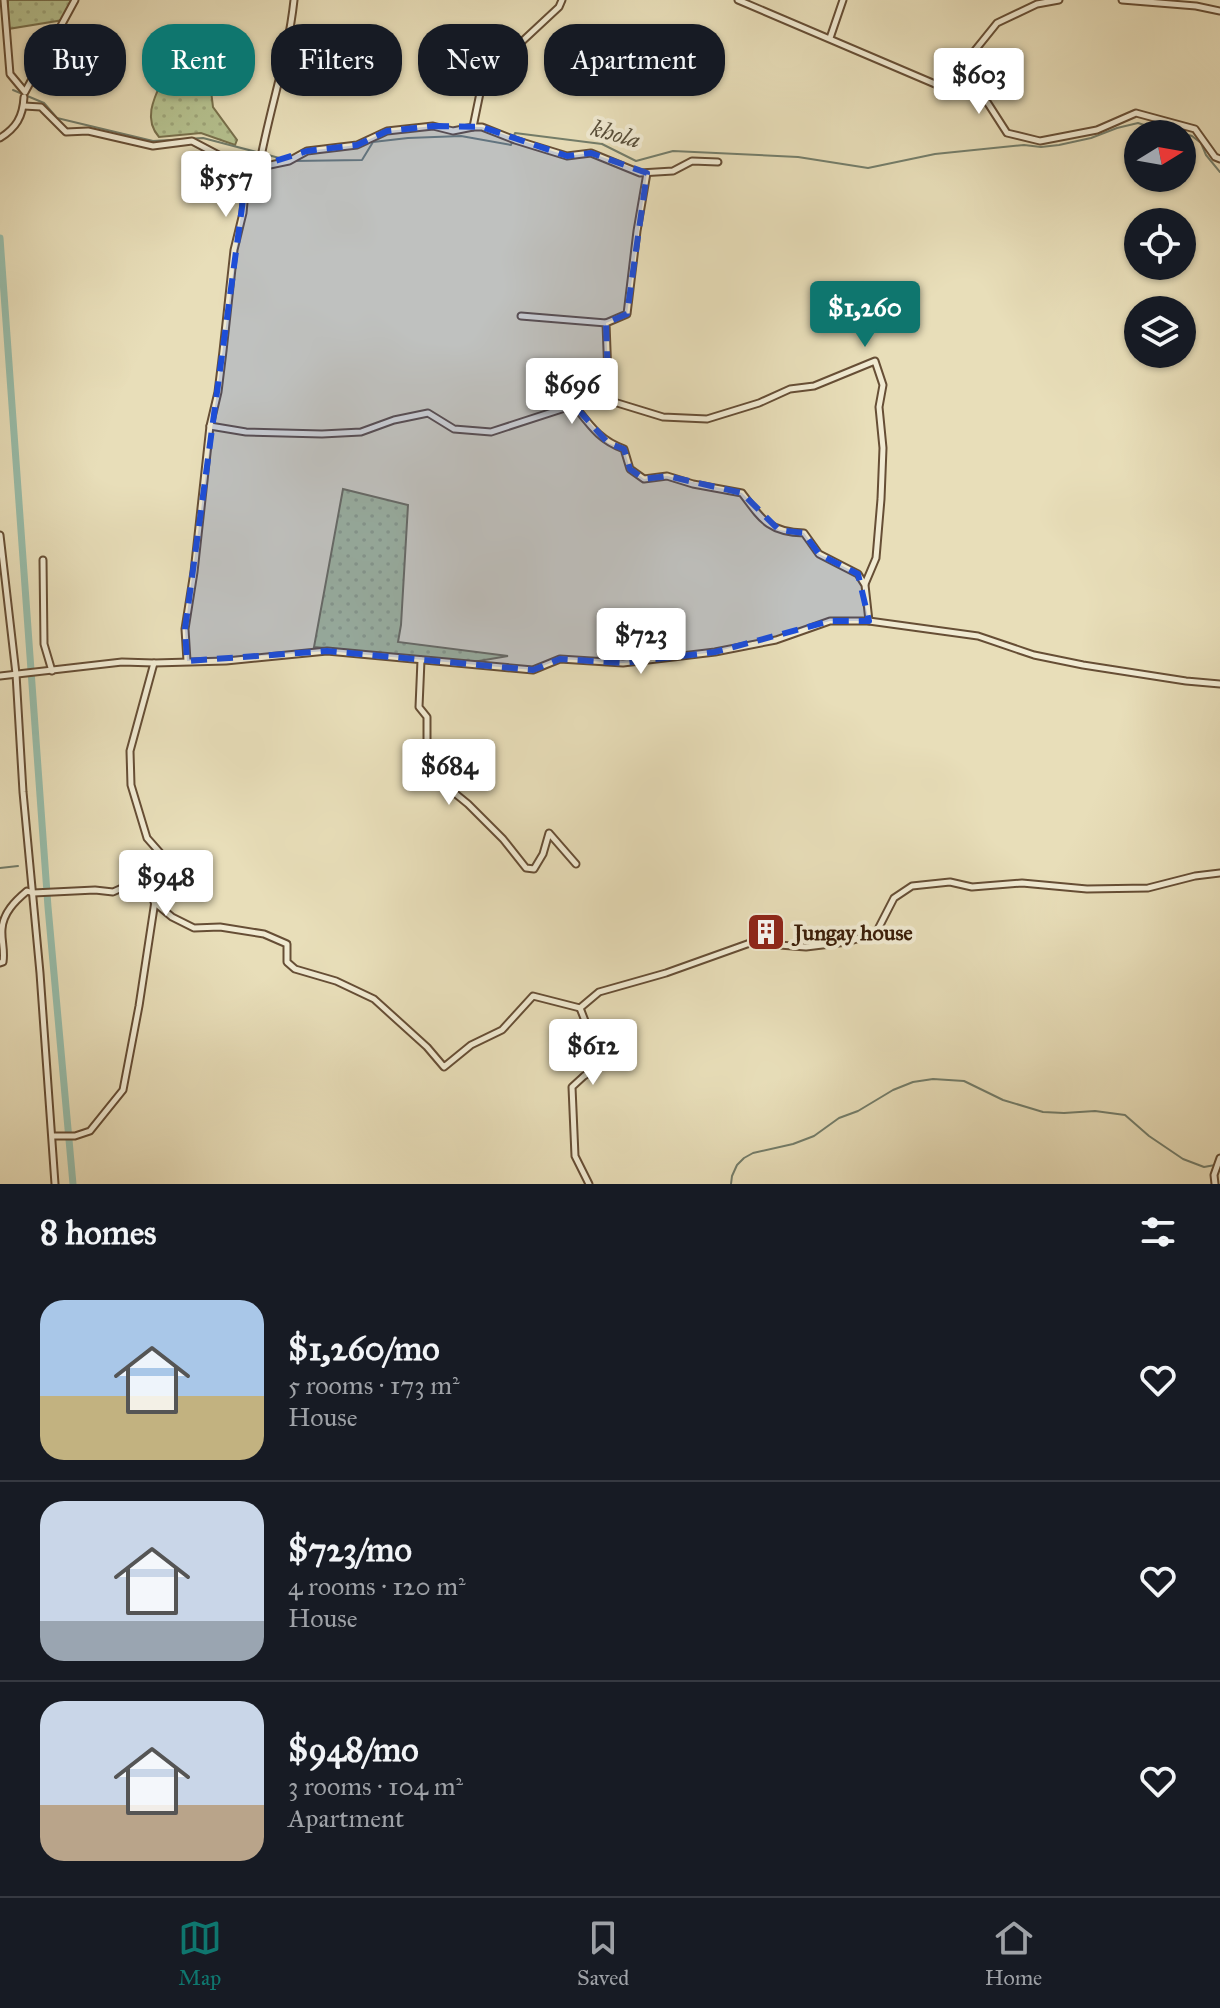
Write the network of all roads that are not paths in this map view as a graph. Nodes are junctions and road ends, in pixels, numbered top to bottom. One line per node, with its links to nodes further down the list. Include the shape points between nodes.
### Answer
1 (4, 0): 2 (street, via 10,74 25,92)
2 (75, 0)
3 (294, 0): 18 (street)
4 (562, 0): 14 (street, via 480,93)
5 (738, 0): 10 (street)
6 (843, 0): 10 (street)
7 (1059, 0): 11 (street, via 997,23 972,54)
8 (1122, 0): 9 (street)
9 (1220, 11)
10 (830, 38): 11 (street, via 942,87)
11 (964, 87): 16 (street, via 980,91 1007,133 1040,141 1097,130 1136,113 1195,129)
12 (24, 97): 13 (street)
13 (24, 106): 15 (street, via 17,125); 19 (street, via 41,107 66,132 88,131 153,146 192,141)
14 (473, 127): 18 (street, via 387,131 357,145 307,151); 20 (street, via 567,156 591,153)
15 (1, 138)
16 (1220, 159)
17 (718, 162): 20 (street, via 692,161 673,171)
18 (259, 168): 19 (street)
19 (247, 170): 25 (street)
20 (647, 173): 22 (street, via 627,314)
21 (521, 316): 22 (street)
22 (606, 323): 23 (street)
23 (608, 377): 24 (street, via 587,385); 28 (street, via 614,402 663,417 707,419 875,361 883,385 881,499 876,558)
24 (574, 405): 25 (street, via 491,432 454,429 428,413 361,432 246,432); 28 (street, via 602,438 624,449 630,469 644,479 667,476 742,493 760,518 779,530 804,533 819,554 858,574)
25 (210, 426): 31 (street, via 185,629)
26 (0, 535): 34 (street)
27 (43, 560): 33 (street, via 44,644)
28 (865, 585): 29 (street)
29 (869, 621): 30 (street, via 830,621 776,640 623,663 560,659 533,670); 36 (street, via 978,636 1083,665)
30 (421, 660): 31 (street, via 327,651); 37 (street, via 419,707 427,717 430,773 468,804 526,868 534,869 549,833)
31 (187, 661): 32 (street)
32 (154, 663): 33 (street); 39 (street, via 130,751 131,785 147,838 162,855)
33 (52, 671): 34 (street)
34 (16, 674): 35 (street); 40 (street)
35 (0, 676)
36 (1220, 684)
37 (576, 864)
38 (1220, 873): 43 (street, via 1148,888 1022,883 972,887 950,882 912,886 894,898 876,933 806,947 750,943 599,992)
39 (157, 881): 40 (street, via 144,878 113,892); 41 (street)
40 (33, 893): 42 (street, via 27,891 5,915); 44 (street)
41 (154, 902): 43 (street, via 194,928 264,934 287,944 287,962 295,969 374,999 444,1067 471,1045 502,1030 533,996); 44 (street, via 123,1090 90,1131)
42 (0, 963)
43 (580, 1008): 47 (street, via 594,1070 572,1087 575,1156)
44 (56, 1136): 46 (street)
45 (1220, 1158): 48 (street)
46 (55, 1184)
47 (589, 1184)
48 (1215, 1184)

